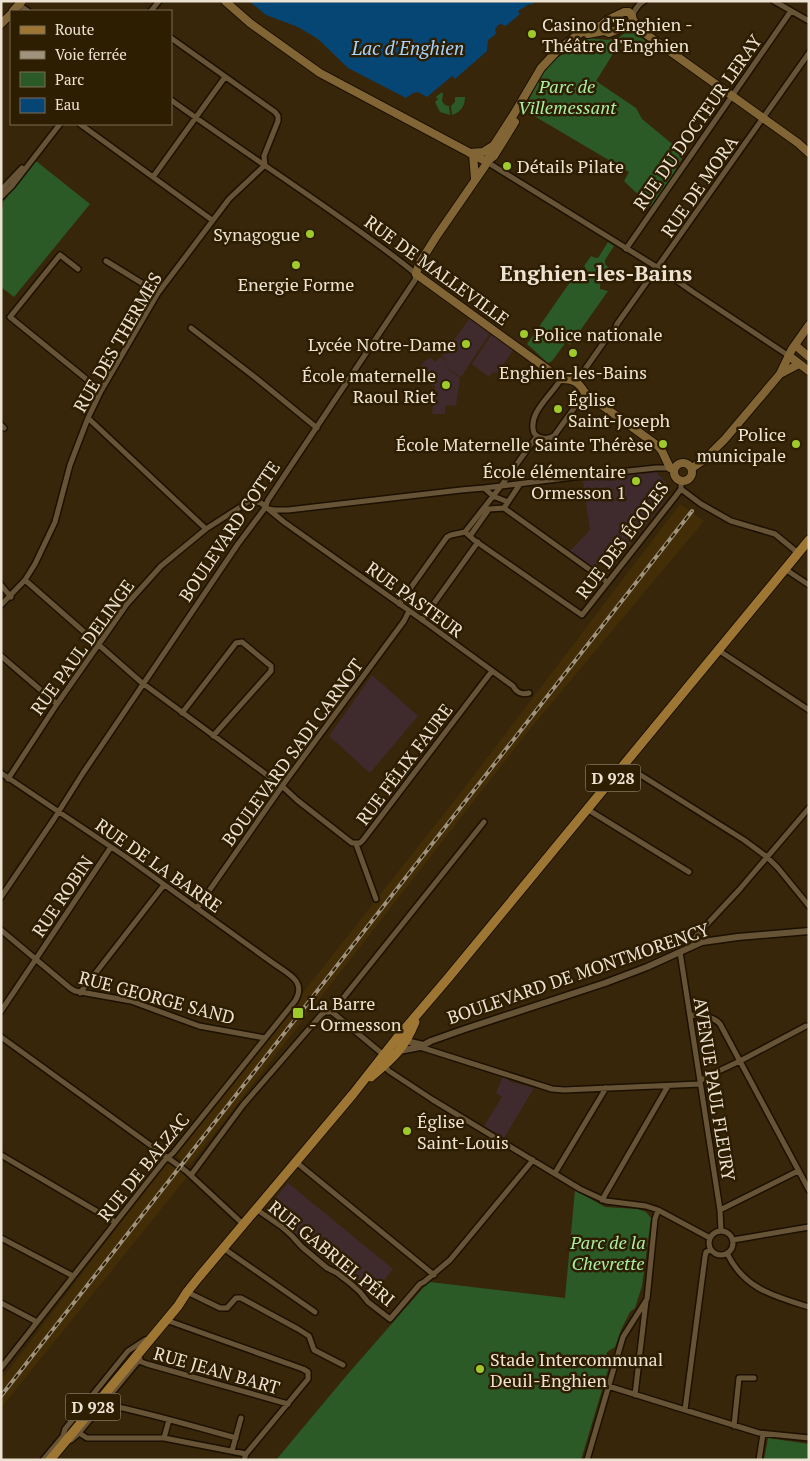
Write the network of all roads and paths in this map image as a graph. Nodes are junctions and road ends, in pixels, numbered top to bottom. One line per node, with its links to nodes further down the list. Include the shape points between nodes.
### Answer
1 (225, 1): 20 (main road, via 252,25 320,73)
2 (644, 1): 6 (street, via 637,7)
3 (774, 1): 4 (street)
4 (791, 11): 7 (street); 13 (street, RUE DU DOCTEUR LERAY)
5 (10, 14): 8 (main road)
6 (633, 18): 9 (main road, via 630,25 612,32); 9 (main road, via 629,12 624,12 607,20); 13 (main road, via 643,32)
7 (809, 21)
8 (1, 24)
9 (603, 28): 19 (main road, via 589,29 577,35 541,68); 23 (main road, via 580,38 541,75 494,156)
10 (172, 39): 12 (street)
11 (809, 53): 16 (street, RUE DE MORA)
12 (225, 77): 15 (street); 24 (street, via 278,116 264,156)
13 (732, 96): 16 (main road); 30 (street, RUE DU DOCTEUR LERAY)
14 (172, 101): 15 (street, RUE DE MALLEVILLE)
15 (196, 118): 24 (street, RUE DE MALLEVILLE); 25 (street)
16 (763, 118): 21 (main road); 32 (street, RUE DE MORA)
17 (59, 125): 22 (street)
18 (81, 125): 25 (street)
19 (494, 145): 20 (main road, via 483,152); 23 (main road)
20 (471, 153): 23 (main road); 26 (main road)
21 (809, 153)
22 (31, 160): 27 (street); 28 (street)
23 (487, 162): 26 (main road, BOULEVARD COTTE, via 482,164); 30 (street)
24 (264, 166): 29 (street, RUE DES THERMES, via 229,198); 34 (street, RUE DE MALLEVILLE)
25 (153, 177): 29 (street)
26 (476, 179): 34 (main road, BOULEVARD COTTE, via 419,264)
27 (1, 190)
28 (1, 197)
29 (212, 220): 35 (street, RUE DES THERMES)
30 (626, 249): 32 (street)
31 (106, 261): 35 (street)
32 (658, 267): 39 (street); 45 (street, RUE DE MORA)
33 (78, 269): 46 (street, via 60,255 10,317)
34 (416, 274): 44 (main road, RUE DE MALLEVILLE); 49 (street, BOULEVARD COTTE, via 416,280)
35 (158, 293): 46 (street, RUE DES THERMES)
36 (809, 324): 38 (main road)
37 (191, 328): 49 (street)
38 (795, 345): 39 (main road); 40 (main road)
39 (789, 356): 41 (main road); 43 (main road)
40 (809, 357)
41 (799, 364): 42 (main road); 43 (main road)
42 (809, 371)
43 (780, 374): 51 (main road, via 725,440)
44 (561, 379): 45 (main road, RUE DE MALLEVILLE); 50 (street, via 533,421)
45 (576, 382): 47 (main road)
46 (101, 391): 48 (street, RUE DES THERMES)
47 (585, 393): 50 (street, via 554,436); 52 (main road, via 658,446)
48 (88, 418): 65 (street); 71 (street, RUE DES THERMES, via 70,465 55,522)
49 (317, 428): 61 (street, BOULEVARD COTTE)
50 (537, 436): 53 (street)
51 (692, 468): 52 (main road, via 682,462); 55 (main road, via 690,477)
52 (672, 469): 54 (street, via 656,468); 55 (main road)
53 (510, 473): 54 (street); 56 (street)
54 (518, 484): 56 (street); 59 (street)
55 (681, 485): 69 (street, via 700,504 730,521 776,534); 72 (street, RUE DES ÉCOLES)
56 (501, 486): 57 (street); 58 (street)
57 (484, 488): 58 (street); 63 (street)
58 (492, 496): 59 (street); 60 (street)
59 (508, 502): 62 (street)
60 (487, 507): 62 (street); 66 (street)
61 (265, 508): 63 (street); 64 (street, RUE PASTEUR); 65 (street, RUE PAUL DELINGE, via 261,503 248,502); 84 (street, BOULEVARD COTTE)
62 (504, 508): 72 (street)
63 (288, 510): 64 (street)
64 (284, 522): 76 (street, RUE PASTEUR)
65 (206, 529): 80 (street, RUE PAUL DELINGE, via 161,566 136,593)
66 (468, 534): 68 (street); 76 (street, via 447,537)
67 (809, 540): 69 (main road, D 928)
68 (478, 542): 72 (street, RUE DES ÉCOLES, via 582,615); 79 (street)
69 (798, 553): 70 (main road, D 928)
70 (785, 568): 73 (street); 81 (main road, D 928)
71 (25, 580): 75 (street, RUE DES THERMES); 80 (street, RUE FÉLIX FAURE)
72 (607, 582)
73 (809, 585)
74 (1, 586): 75 (street)
75 (11, 597): 77 (street, RUE DES THERMES)
76 (399, 604): 78 (street, RUE PASTEUR)
77 (1, 605)
78 (409, 611): 79 (street, RUE PASTEUR); 93 (street, BOULEVARD SADI CARNOT)
79 (422, 620): 83 (street, RUE PASTEUR)
80 (98, 646): 84 (street, RUE FÉLIX FAURE); 86 (street, RUE PAUL DELINGE)
81 (718, 650): 87 (street); 90 (main road, D 928)
82 (1, 656): 86 (street)
83 (492, 671): 85 (street, RUE PASTEUR, via 521,694); 98 (street, RUE FÉLIX FAURE, via 363,840)
84 (143, 684): 88 (street, RUE FÉLIX FAURE); 96 (street, BOULEVARD COTTE)
85 (529, 693)
86 (57, 704): 92 (street, RUE PAUL DELINGE)
87 (809, 710)
88 (182, 713): 89 (street, RUE FÉLIX FAURE); 89 (street, via 236,643 242,642 271,666 271,671)
89 (213, 736): 93 (street, RUE FÉLIX FAURE)
90 (623, 764): 95 (main road, D 928); 100 (street)
91 (1, 773): 92 (street, RUE DE LA BARRE)
92 (8, 779): 96 (street, RUE DE LA BARRE)
93 (282, 786): 98 (street, RUE FÉLIX FAURE); 106 (street, BOULEVARD SADI CARNOT)
94 (809, 808): 100 (street)
95 (587, 809): 101 (street); 117 (main road, D 928)
96 (59, 811): 99 (street, RUE DE LA BARRE); 103 (street, BOULEVARD COTTE)
97 (484, 822): 115 (street)
98 (356, 844): 104 (street)
99 (111, 847): 102 (street, RUE DE LA BARRE); 111 (street, RUE ROBIN)
100 (767, 857): 105 (street); 109 (street, via 697,935)
101 (690, 872)
102 (164, 885): 106 (street, RUE DE LA BARRE); 113 (street)
103 (1, 897)
104 (376, 899)
105 (809, 906)
106 (197, 908): 112 (street, RUE DE LA BARRE)
107 (1, 930): 111 (street, RUE GEORGE SAND)
108 (809, 931): 109 (street, BOULEVARD DE MONTMORENCY)
109 (694, 945): 110 (street, BOULEVARD DE MONTMORENCY)
110 (680, 952): 116 (street, AVENUE PAUL FLEURY); 123 (street, BOULEVARD DE MONTMORENCY, via 605,983)
111 (36, 960): 113 (street, RUE GEORGE SAND); 114 (street, RUE ROBIN)
112 (298, 983): 120 (street, RUE DE BALZAC, via 298,996)
113 (80, 993): 120 (street, RUE GEORGE SAND, via 131,1000 199,1026)
114 (1, 1011)
115 (332, 1012): 125 (street); 136 (street, via 321,1015 243,1105)
116 (690, 1015): 126 (street, via 715,1018); 127 (street, AVENUE PAUL FLEURY)
117 (417, 1016): 121 (main road, D 928); 122 (main road, D 928)
118 (806, 1026): 126 (street)
119 (1, 1037): 131 (street)
120 (265, 1038): 131 (street, RUE DE BALZAC)
121 (397, 1038): 122 (street); 125 (main road, D 928)
122 (409, 1040): 123 (street); 124 (main road, D 928)
123 (421, 1046): 124 (street, BOULEVARD DE MONTMORENCY); 129 (street, via 552,1089)
124 (399, 1051): 125 (main road, D 928)
125 (384, 1060): 132 (street, via 397,1077); 133 (main road, D 928)
126 (740, 1061): 127 (street); 134 (street)
127 (700, 1083): 128 (street); 141 (street, AVENUE PAUL FLEURY)
128 (668, 1086): 129 (street); 138 (street)
129 (606, 1088): 135 (street)
130 (1, 1155): 142 (street)
131 (168, 1158): 136 (street); 142 (street, RUE DE BALZAC)
132 (533, 1160): 135 (street); 152 (street)
133 (296, 1162): 139 (main road, D 928); 152 (street)
134 (798, 1171): 137 (street); 141 (street)
135 (555, 1173): 138 (street)
136 (191, 1175): 143 (street)
137 (809, 1190)
138 (602, 1200): 140 (street)
139 (256, 1209): 143 (main road, D 928); 152 (street, RUE GABRIEL PÉRI, via 282,1227 390,1319 420,1284)
140 (658, 1210): 147 (street); 155 (street)
141 (720, 1210): 145 (street, AVENUE PAUL FLEURY)
142 (115, 1222): 153 (street, RUE DE BALZAC)
143 (243, 1224): 149 (main road, D 928)
144 (809, 1227): 148 (street)
145 (721, 1231): 147 (street); 148 (street, via 728,1233)
146 (1, 1238): 153 (street)
147 (710, 1238): 150 (street)
148 (732, 1240): 151 (street, via 732,1249)
149 (223, 1248): 154 (main road, D 928); 159 (street)
150 (711, 1250): 151 (street, via 720,1255); 171 (street, via 705,1257)
151 (727, 1254): 158 (street, via 735,1268 754,1286 773,1296)
152 (434, 1275)
153 (73, 1276): 161 (street, RUE DE BALZAC)
154 (187, 1292): 157 (main road); 164 (street, via 224,1309 236,1298 241,1298 298,1329 308,1336 314,1350)
155 (647, 1299): 167 (street, via 623,1337); 168 (street)
156 (1, 1303): 161 (street)
157 (176, 1305): 160 (main road); 162 (main road)
158 (809, 1307)
159 (315, 1312)
160 (166, 1320): 162 (main road); 170 (street, via 306,1370 308,1379)
161 (37, 1322): 165 (street, RUE DE BALZAC)
162 (147, 1341): 163 (main road); 182 (street, via 128,1351)
163 (138, 1358): 169 (street); 170 (street, RUE JEAN BART, via 147,1364); 183 (main road, D 928)
164 (344, 1365)
165 (1, 1368)
166 (754, 1378): 174 (street, via 739,1378)
167 (608, 1386): 168 (street); 185 (street)
168 (636, 1395): 171 (street)
169 (104, 1404): 173 (street); 175 (street)
170 (288, 1404): 181 (street)
171 (685, 1410): 174 (street)
172 (241, 1418): 178 (street)
173 (169, 1420): 177 (street); 178 (street)
174 (734, 1426): 176 (street)
175 (79, 1433): 177 (street, via 87,1438); 184 (street)
176 (763, 1434): 179 (street); 186 (street)
177 (164, 1438): 180 (street)
178 (236, 1438): 180 (street)
179 (809, 1438)
180 (232, 1451): 181 (street)
181 (245, 1457)
182 (44, 1460)
183 (50, 1460)
184 (55, 1460)
185 (586, 1460)
186 (759, 1460)

